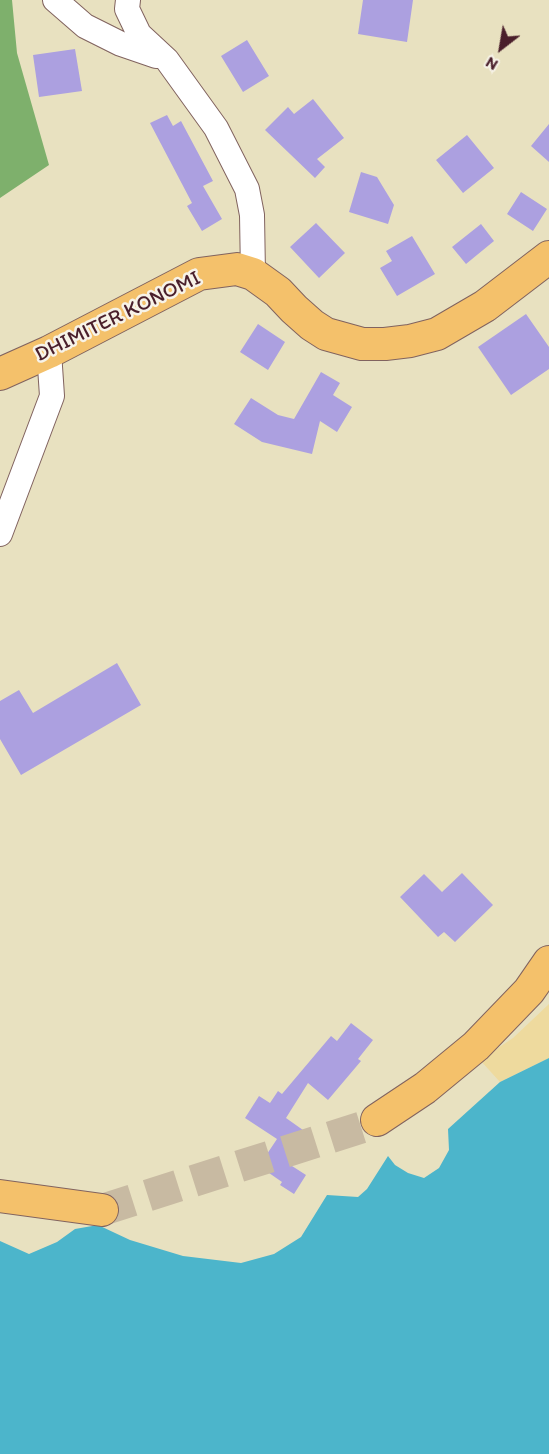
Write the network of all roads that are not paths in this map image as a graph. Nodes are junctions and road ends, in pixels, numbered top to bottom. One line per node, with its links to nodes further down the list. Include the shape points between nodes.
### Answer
1 (55, 0): 3 (street, via 85,26)
2 (128, 0): 3 (street, via 127,9 139,34)
3 (167, 60): 5 (street, via 216,128 247,189 252,215)
4 (549, 257): 5 (main road, DHIMITER KONOMI, via 485,306 437,334 385,344 362,344 326,334)
5 (253, 274): 6 (main road, DHIMITER KONOMI, via 237,268 199,274)
6 (50, 352): 7 (main road, DHIMITER KONOMI); 8 (street, via 52,396)
7 (0, 374)
8 (0, 534)
9 (549, 962): 10 (main road, via 528,991 476,1046 425,1088)
10 (377, 1120)
11 (0, 1196): 12 (main road)
12 (102, 1210)

